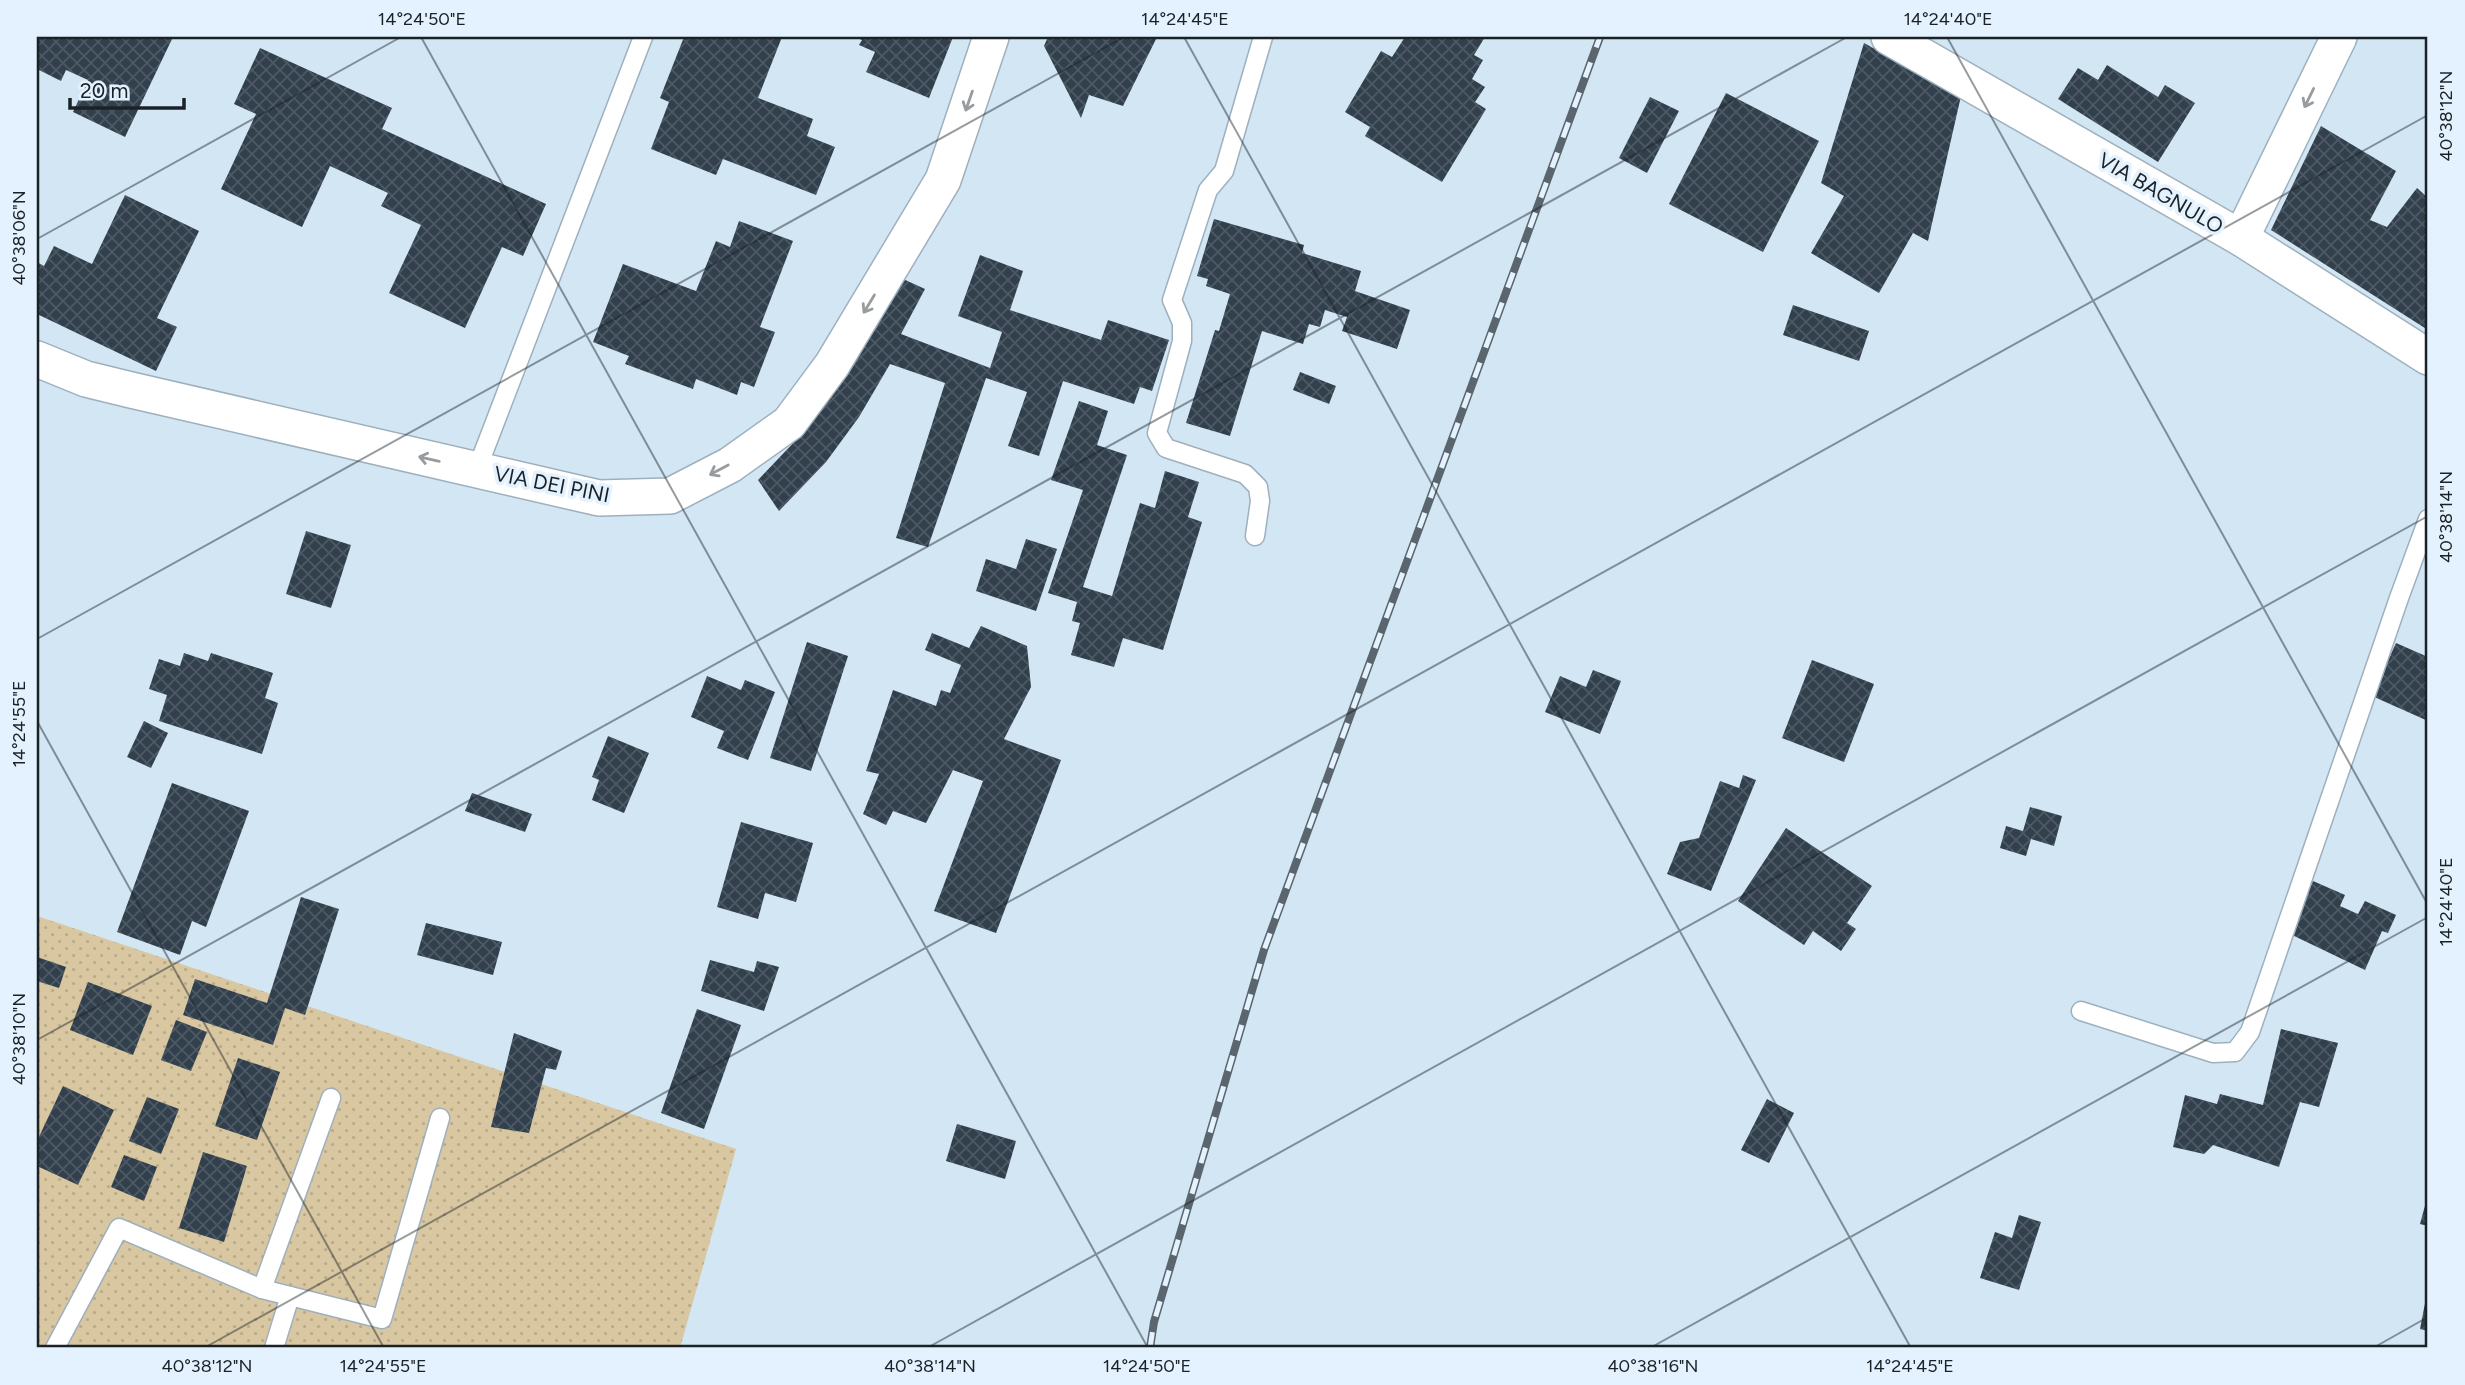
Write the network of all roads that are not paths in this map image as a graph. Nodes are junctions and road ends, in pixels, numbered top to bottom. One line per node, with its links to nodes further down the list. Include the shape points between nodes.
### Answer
1 (643, 37): 9 (lane)
2 (991, 37): 9 (street, VIA DEI PINI, one-way to 9, via 943,180 832,365 789,423 730,465 670,496 599,498)
3 (1263, 37): 11 (lane, via 1224,172 1208,190 1172,300 1182,323 1182,341 1157,433 1166,448 1245,474 1258,486)
4 (1889, 37): 6 (street, VIA BAGNULO)
5 (2339, 37): 6 (street, one-way to 6)
6 (2241, 238): 7 (street, VIA BAGNULO)
7 (2428, 357)
8 (37, 359): 9 (street, VIA DEI PINI, one-way to 8, via 86,379)
9 (477, 469)
10 (2428, 519): 12 (lane, via 2250,1032 2235,1052 2213,1053)
11 (1255, 536)
12 (2081, 1011)
13 (331, 1098): 15 (lane)
14 (440, 1118): 16 (lane, via 382,1318)
15 (262, 1289): 16 (lane); 17 (lane, via 118,1228)
16 (290, 1296): 18 (lane)
17 (55, 1348)
18 (274, 1348)

